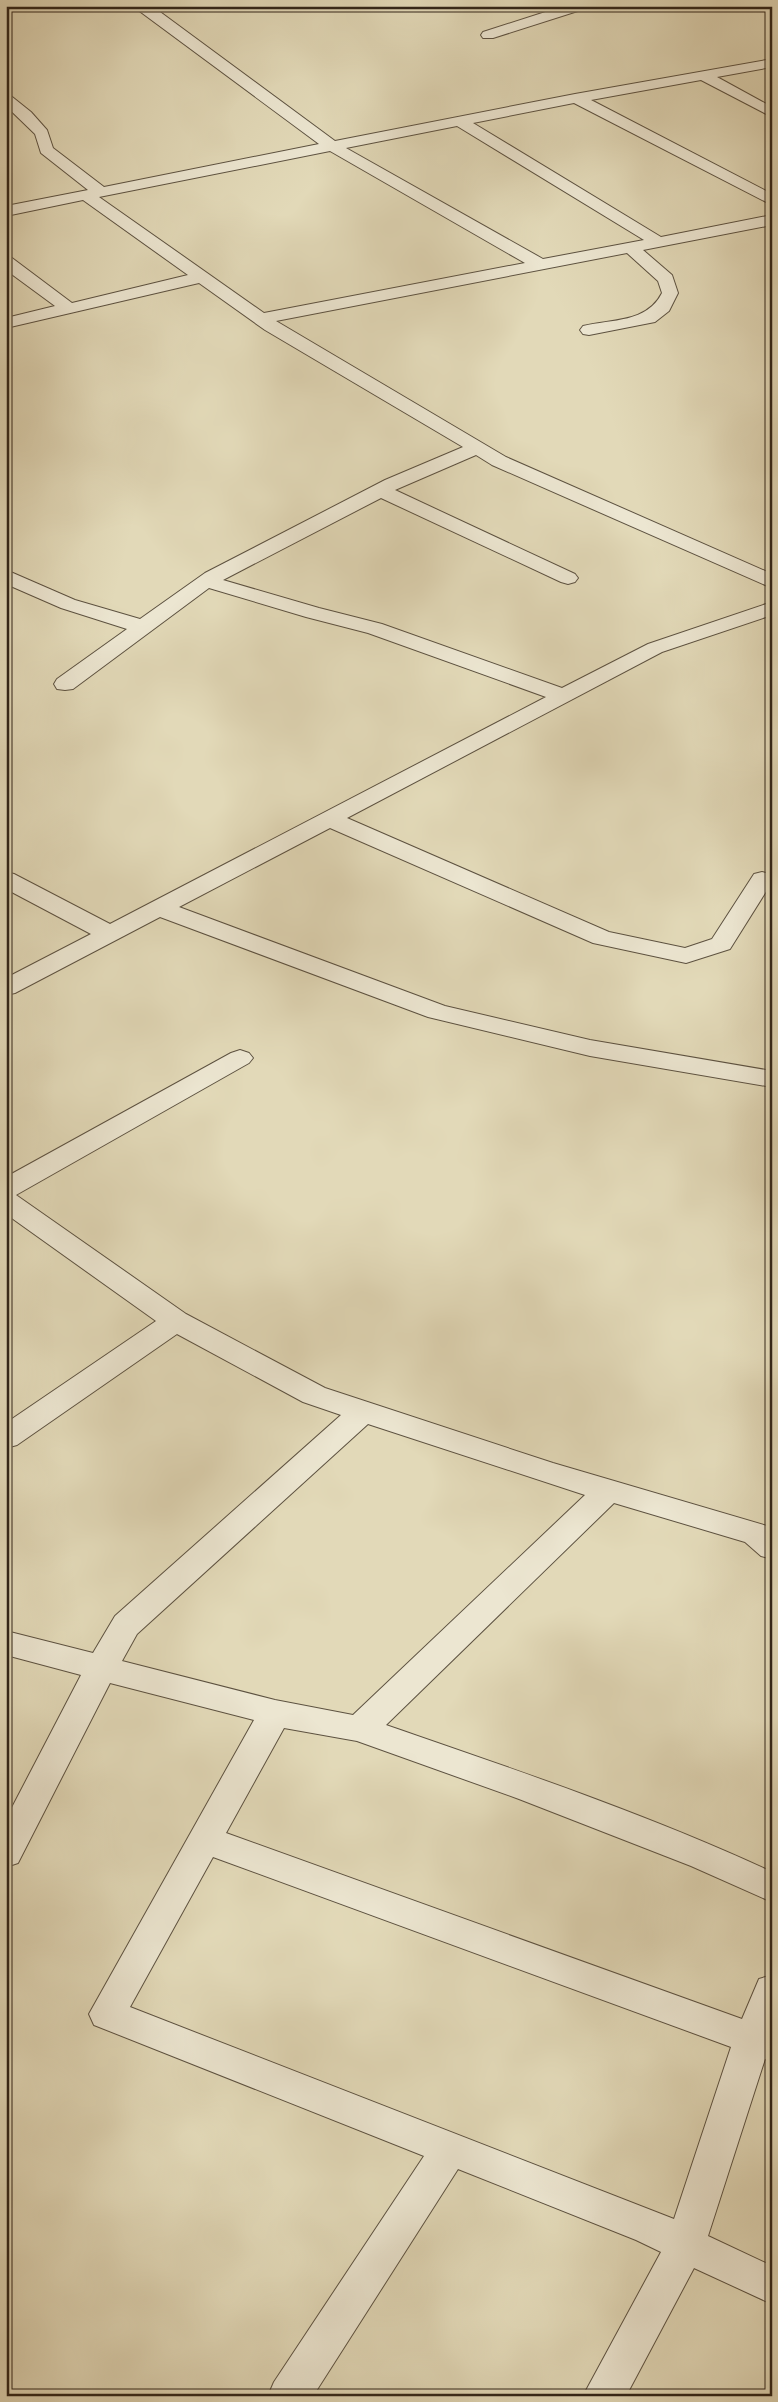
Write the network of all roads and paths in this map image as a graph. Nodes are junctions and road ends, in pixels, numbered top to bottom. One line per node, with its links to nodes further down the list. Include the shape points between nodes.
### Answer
1 (145, 6): 12 (street)
2 (579, 6): 3 (street)
3 (488, 35)
4 (772, 63): 5 (street)
5 (703, 75): 6 (street); 8 (street)
6 (575, 98): 11 (street); 14 (street)
7 (6, 99): 9 (street)
8 (772, 113)
9 (26, 116): 10 (street); 13 (street, via 42,133 46,150)
10 (6, 119)
11 (460, 122): 12 (street); 17 (street)
12 (332, 146): 13 (street); 20 (street)
13 (93, 194): 15 (street); 21 (street)
14 (772, 200)
15 (6, 211)
16 (772, 220): 17 (street)
17 (660, 242): 18 (street)
18 (631, 248): 20 (street); 25 (street, via 666,279 670,293 663,307 649,318)
19 (6, 262): 22 (street)
20 (541, 265): 23 (street)
21 (202, 277): 22 (street); 23 (street)
22 (68, 308): 24 (street)
23 (262, 319): 26 (street)
24 (6, 323)
25 (589, 330)
26 (477, 448): 27 (street); 31 (street, via 499,461)
27 (380, 490): 29 (street); 30 (street)
28 (6, 576): 33 (street, via 68,604)
29 (568, 578)
30 (206, 581): 33 (street); 35 (street, via 374,628)
31 (772, 582)
32 (772, 608): 35 (street, via 655,648)
33 (143, 627): 34 (street)
34 (65, 684)
35 (564, 696): 36 (street)
36 (329, 819): 38 (street, via 602,938 686,956 721,944); 39 (street)
37 (6, 879): 40 (street)
38 (762, 879)
39 (159, 908): 40 (street); 43 (street, via 437,1012 590,1048)
40 (110, 934): 41 (street)
41 (6, 988)
42 (240, 1058): 44 (street)
43 (772, 1079)
44 (6, 1189)
45 (6, 1201): 46 (street)
46 (176, 1320): 47 (street, via 314,1395); 48 (street)
47 (364, 1412): 49 (street); 52 (street, via 126,1625)
48 (6, 1438)
49 (609, 1490): 50 (street, via 756,1534); 54 (street)
50 (772, 1548)
51 (6, 1643): 52 (street)
52 (102, 1668): 53 (street); 56 (street)
53 (275, 1713): 54 (street); 55 (street)
54 (360, 1729): 57 (street, via 549,1796 703,1856)
55 (204, 1839): 59 (street); 60 (street, via 107,2014)
56 (6, 1853)
57 (772, 1888)
58 (772, 1990): 59 (street)
59 (763, 2042): 61 (street)
60 (450, 2148): 61 (street); 63 (street)
61 (686, 2244): 62 (street); 64 (street)
62 (772, 2286)
63 (289, 2396)
64 (604, 2396)

